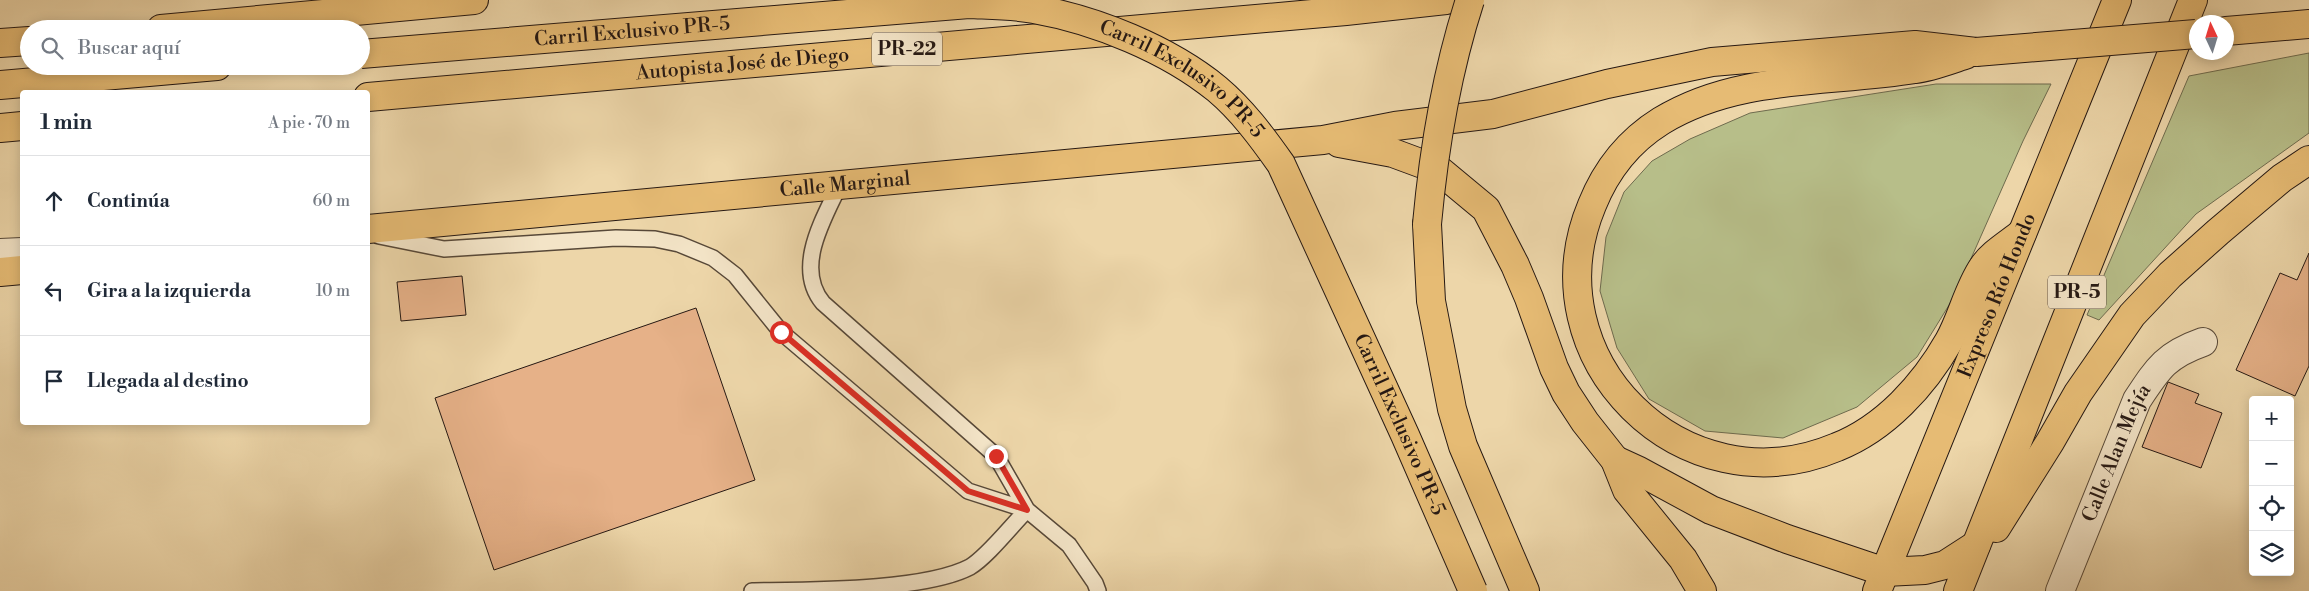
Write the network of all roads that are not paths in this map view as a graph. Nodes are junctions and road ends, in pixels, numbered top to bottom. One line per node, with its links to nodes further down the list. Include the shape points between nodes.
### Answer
1 (474, 0): 6 (highway)
2 (1446, 0): 16 (highway, Autopista José de Diego / PR-22)
3 (1470, 0): 38 (highway, bridge, via 1445,89 1432,174 1427,224 1431,301 1452,409 1463,446)
4 (2117, 0): 23 (highway, Expreso Río Hondo)
5 (2193, 0): 32 (highway, PR-5)
6 (258, 20)
7 (2303, 25): 8 (highway)
8 (2234, 30)
9 (2189, 35): 12 (highway, bridge)
10 (20, 42): 11 (highway)
11 (0, 44)
12 (1976, 52): 19 (highway, via 1915,45 1712,62 1607,84 1493,114 1395,126); 23 (highway, via 1917,69 1742,89 1690,106 1660,122 1638,138 1605,176 1586,219 1579,241 1578,266 1582,322 1601,366 1616,389 1634,411 1674,440 1700,452 1730,460 1774,461 1815,455 1862,435 1884,421 1908,396 1950,340 1983,265)
13 (370, 53): 37 (highway, Carril Exclusivo PR-5, bridge, via 969,4 1033,8 1144,43 1175,58 1218,90 1257,129 1281,164)
14 (110, 75): 15 (highway)
15 (0, 85)
16 (370, 96)
17 (20, 126): 18 (highway)
18 (0, 128)
19 (1322, 140): 21 (highway, Calle Marginal); 30 (highway, via 1393,153 1439,170 1486,209 1515,265 1566,393)
20 (2309, 160): 34 (highway, via 2282,178 2218,232 2132,315 2078,392)
21 (839, 186): 22 (highway, Calle Marginal); 31 (lane, via 812,252 814,292 996,456)
22 (370, 229)
23 (2022, 233): 33 (highway, Expreso Río Hondo)
24 (370, 234): 31 (lane, via 444,249 616,238 654,239 679,244 712,258 735,275 781,332 968,491)
25 (20, 252): 26 (street)
26 (0, 253)
27 (20, 270): 28 (highway)
28 (0, 272)
29 (2203, 342): 40 (street, Calle Alan Mejía, via 2184,348 2169,358 2136,400)
30 (1615, 460): 33 (highway, via 1710,510 1804,545); 39 (highway, via 1627,490 1682,559)
31 (1027, 510): 35 (lane, via 972,566 928,584 878,589); 36 (lane, via 1069,545)
32 (1976, 545): 33 (highway, via 1945,565); 34 (highway, PR-5)
33 (1881, 582)
34 (1959, 588)
35 (752, 591)
36 (1098, 591)
37 (1473, 591)
38 (1525, 591)
39 (1702, 591)
40 (2060, 591)

